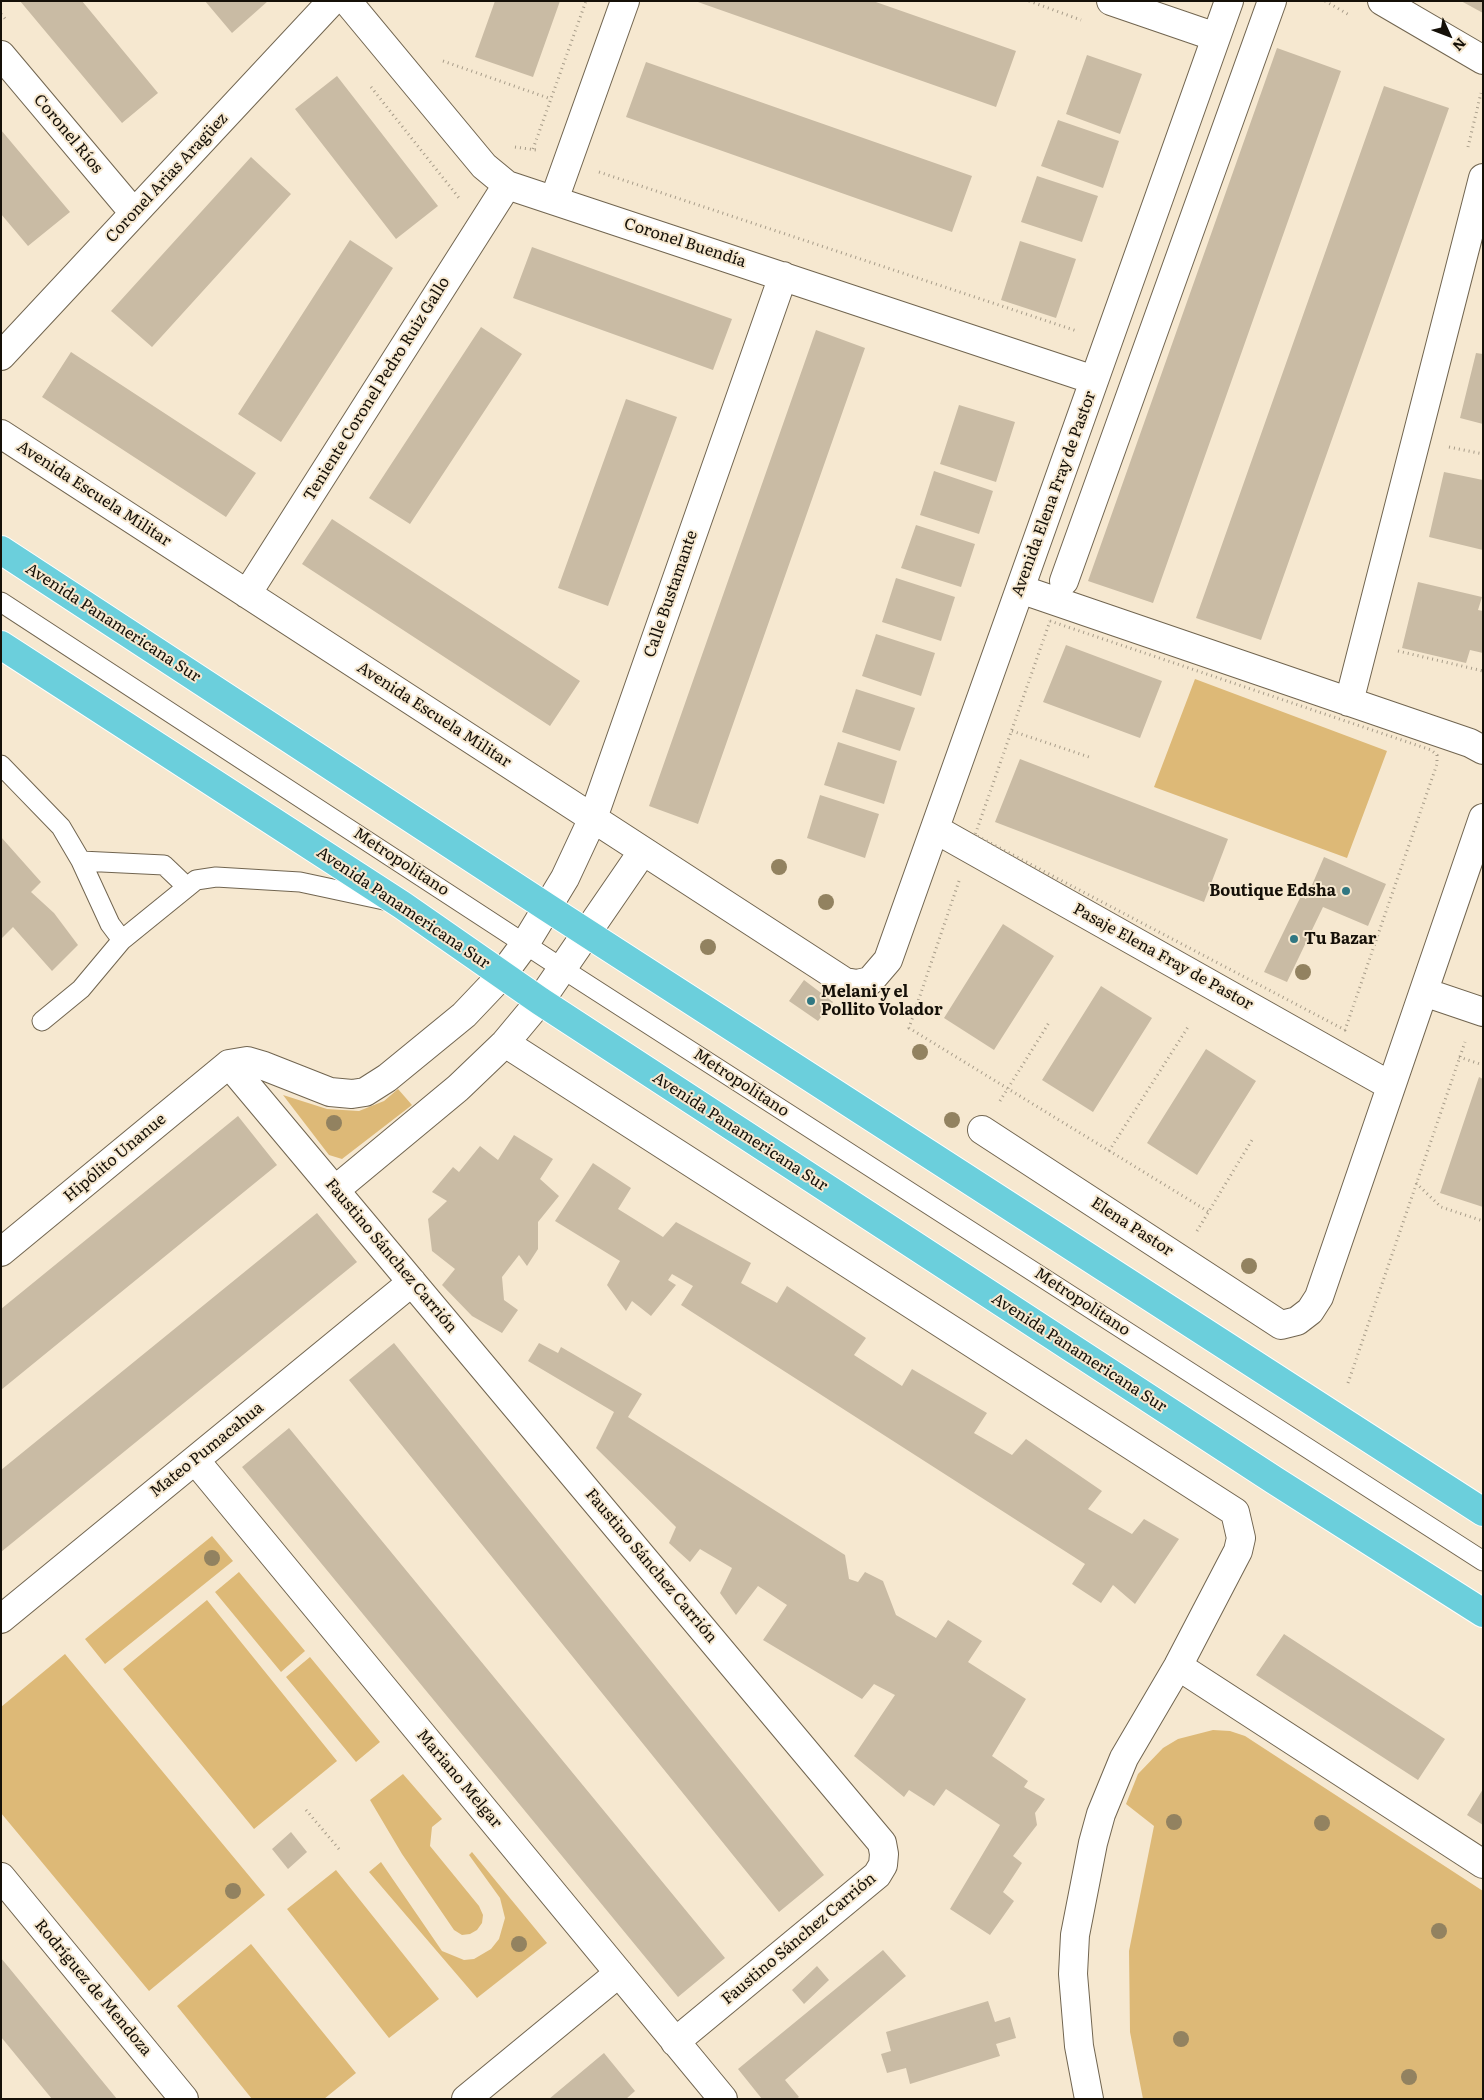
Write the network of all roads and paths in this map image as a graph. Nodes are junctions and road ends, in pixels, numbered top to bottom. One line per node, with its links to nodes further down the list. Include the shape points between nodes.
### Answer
1 (332, 1): 21 (street, Coronel Arias Aragüez)
2 (347, 1): 18 (street, Coronel Buendía, via 484,166)
3 (586, 1): 14 (path)
4 (626, 1): 20 (street)
5 (1111, 1): 9 (street)
6 (1229, 1): 9 (street, Avenida Elena Fray de Pastor)
7 (1272, 1): 30 (street)
8 (1382, 1): 12 (street)
9 (1216, 37): 25 (street, Avenida Elena Fray de Pastor)
10 (1, 55): 21 (street, Coronel Ríos)
11 (438, 59): 14 (path)
12 (1483, 60)
13 (369, 84): 19 (path)
14 (551, 99): 15 (path)
15 (533, 149)
16 (602, 173): 23 (path)
17 (1483, 178): 38 (street)
18 (507, 184): 20 (street, Coronel Buendía); 32 (street, Teniente Coronel Pedro Ruiz Gallo)
19 (460, 199)
20 (554, 200): 22 (street, Coronel Buendía)
21 (134, 213): 24 (street, Coronel Arias Aragüez)
22 (783, 276): 25 (street, Coronel Buendía); 44 (street, Calle Bustamante)
23 (1080, 332)
24 (1, 356)
25 (1094, 380): 31 (street, Avenida Elena Fray de Pastor)
26 (1, 434): 32 (street, Avenida Escuela Militar)
27 (1443, 445): 28 (path)
28 (1483, 454)
29 (1, 550): 53 (main road, Avenida Panamericana Sur)
30 (1064, 581)
31 (1020, 589): 38 (street); 46 (street, Avenida Elena Fray de Pastor)
32 (247, 594): 44 (street, Avenida Escuela Militar)
33 (1, 602): 56 (lane, Metropolitano)
34 (1050, 621): 39 (path)
35 (1, 645): 52 (main road, Avenida Panamericana Sur)
36 (1392, 649): 37 (path)
37 (1483, 670)
38 (1349, 702): 40 (street)
39 (1012, 731): 42 (path); 47 (path)
40 (1483, 750)
41 (1437, 756): 66 (path, via 1437,764)
42 (1089, 757)
43 (1, 765): 49 (lane, via 52,816)
44 (593, 818): 48 (street, Avenida Escuela Militar); 53 (street, Calle Bustamante)
45 (1483, 818): 60 (street)
46 (935, 829): 59 (street, Avenida Elena Fray de Pastor, via 888,960); 71 (street, Pasaje Elena Fray de Pastor)
47 (975, 835)
48 (643, 851): 54 (street); 59 (street, Avenida Escuela Militar, via 845,982)
49 (81, 861): 51 (lane, via 164,865); 55 (lane, via 110,924)
50 (960, 877): 72 (path, via 909,1028)
51 (186, 886): 52 (lane, via 206,878 300,882); 55 (lane)
52 (402, 905): 58 (main road, Avenida Panamericana Sur)
53 (548, 908): 54 (main road, Avenida Panamericana Sur); 56 (street, Calle Bustamante)
54 (587, 934): 57 (street); 85 (main road, Avenida Panamericana Sur)
55 (122, 940): 62 (lane, via 81,990)
56 (525, 944): 57 (lane, Metropolitano); 58 (street, Calle Bustamante)
57 (563, 968): 61 (street); 86 (lane, Metropolitano)
58 (502, 975): 61 (main road, Avenida Panamericana Sur); 69 (street, Calle Bustamante, via 458,1020 365,1092 330,1092 247,1061)
59 (870, 981)
60 (1424, 992): 64 (street); 71 (street)
61 (540, 1001): 67 (street); 87 (main road, Avenida Panamericana Sur)
62 (42, 1021)
63 (1050, 1021): 72 (path)
64 (1475, 1022): 68 (path)
65 (1188, 1026): 75 (path)
66 (1345, 1030)
67 (505, 1043): 77 (street, via 458,1088); 89 (street, via 1235,1512 1241,1538 1238,1551)
68 (1459, 1057): 70 (path); 76 (path)
69 (229, 1064): 77 (street, Faustino Sánchez Carrión); 80 (street, Hipólito Unanue)
70 (1483, 1065)
71 (1391, 1086): 81 (street, Elena Pastor, via 1319,1297 1310,1311 1297,1321 1282,1325)
72 (1008, 1089): 73 (path); 75 (path)
73 (982, 1130): 81 (street, Elena Pastor)
74 (1252, 1140): 78 (path)
75 (1109, 1151): 78 (path)
76 (1416, 1183): 79 (path, via 1441,1207); 83 (path)
77 (335, 1190): 82 (street, Faustino Sánchez Carrión)
78 (1209, 1212): 81 (path)
79 (1483, 1221)
80 (1, 1252)
81 (1180, 1258)
82 (412, 1282): 84 (street, Mateo Pumacahua); 95 (street, Faustino Sánchez Carrión, via 882,1843 883,1865 877,1875)
83 (1348, 1383)
84 (195, 1460): 88 (street, Mateo Pumacahua); 94 (street, Mariano Melgar)
85 (1483, 1512)
86 (1483, 1561)
87 (1483, 1613)
88 (1, 1619)
89 (1178, 1666): 92 (street); 99 (street, via 1124,1758 1101,1814 1086,1876 1075,1934 1073,1974 1079,2046)
90 (306, 1810): 91 (path)
91 (340, 1849)
92 (1483, 1864)
93 (1, 1877): 96 (street, Rodríguez de Mendoza)
94 (619, 1973): 95 (street, Mariano Melgar); 97 (street)
95 (675, 2042): 98 (street, Mariano Melgar)
96 (184, 2099)
97 (466, 2099)
98 (723, 2099)
99 (1089, 2099)

